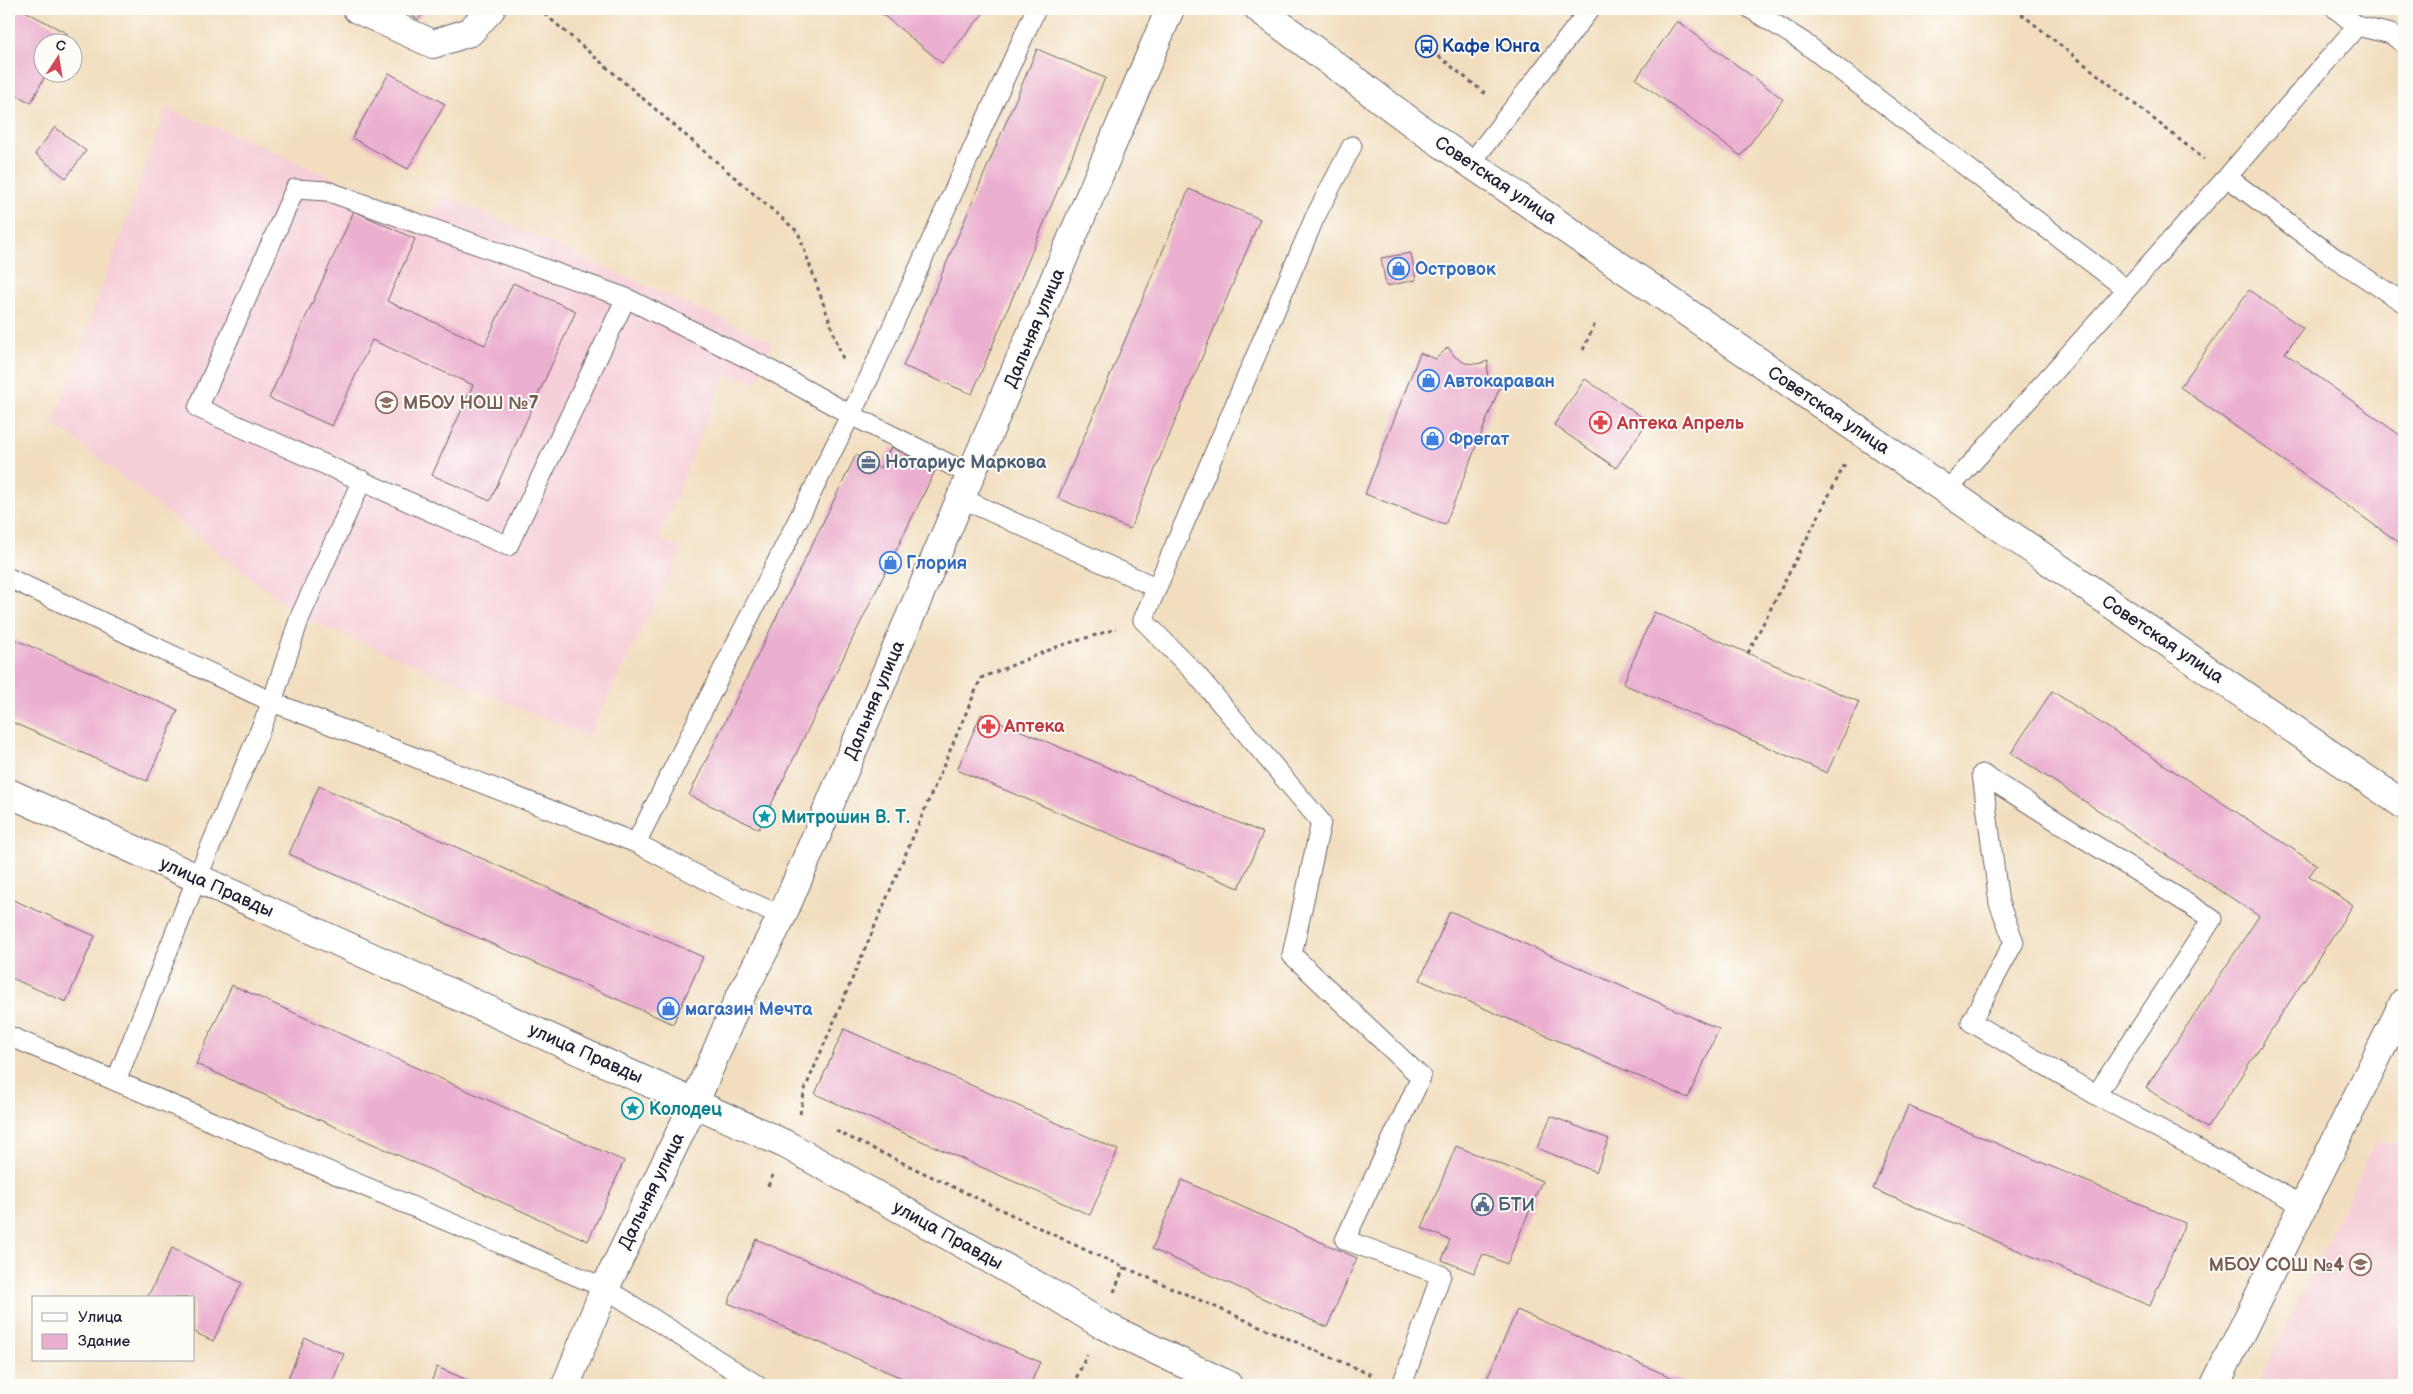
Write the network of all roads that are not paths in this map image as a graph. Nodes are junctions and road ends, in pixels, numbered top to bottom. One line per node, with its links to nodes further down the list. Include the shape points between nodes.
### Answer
1 (357, 9): 2 (street, via 433,44 470,32)
2 (491, 9)
3 (1036, 9): 17 (lane)
4 (1170, 9): 19 (street, Дальняя улица)
5 (1259, 9): 12 (street, Советская улица)
6 (1590, 9): 12 (lane)
7 (1751, 9): 14 (lane, via 1802,42)
8 (2336, 9): 9 (lane)
9 (2357, 26): 10 (lane, via 2391,34); 13 (lane)
10 (2404, 44)
11 (1352, 146): 22 (lane, via 1315,217)
12 (1471, 163): 20 (street, Советская улица)
13 (2227, 177): 14 (lane); 16 (lane, via 2334,258)
14 (2126, 289): 20 (lane)
15 (626, 298): 17 (lane, via 763,366); 18 (lane, via 508,546); 18 (lane, via 327,191 294,189 198,408)
16 (2404, 303)
17 (851, 415): 19 (lane); 26 (lane)
18 (362, 480): 23 (lane, via 300,617)
19 (966, 487): 22 (lane); 28 (street, Дальняя улица)
20 (1947, 491): 25 (street, Советская улица)
21 (9, 578): 23 (lane)
22 (1157, 588): 39 (lane, via 1143,620 1196,674 1321,822 1292,955 1421,1077 1345,1240 1441,1275)
23 (272, 702): 26 (lane); 27 (lane)
24 (9, 793): 27 (street, улица Правды)
25 (2404, 804)
26 (636, 843): 28 (lane)
27 (197, 878): 31 (lane); 33 (street, улица Правды)
28 (782, 916): 33 (street, Дальняя улица, via 738,1001)
29 (2404, 1002): 34 (street)
30 (9, 1036): 31 (lane)
31 (116, 1080): 35 (lane)
32 (2096, 1095): 32 (lane, via 2212,919 1982,774 1999,903 2014,942 1971,1022); 34 (lane)
33 (694, 1102): 35 (street, Дальняя улица); 38 (street, улица Правды, via 787,1145 1101,1324)
34 (2304, 1206): 40 (street)
35 (605, 1288): 36 (street, Дальняя улица); 37 (lane)
36 (566, 1385)
37 (756, 1385)
38 (1228, 1385)
39 (1402, 1385)
40 (2215, 1385)

